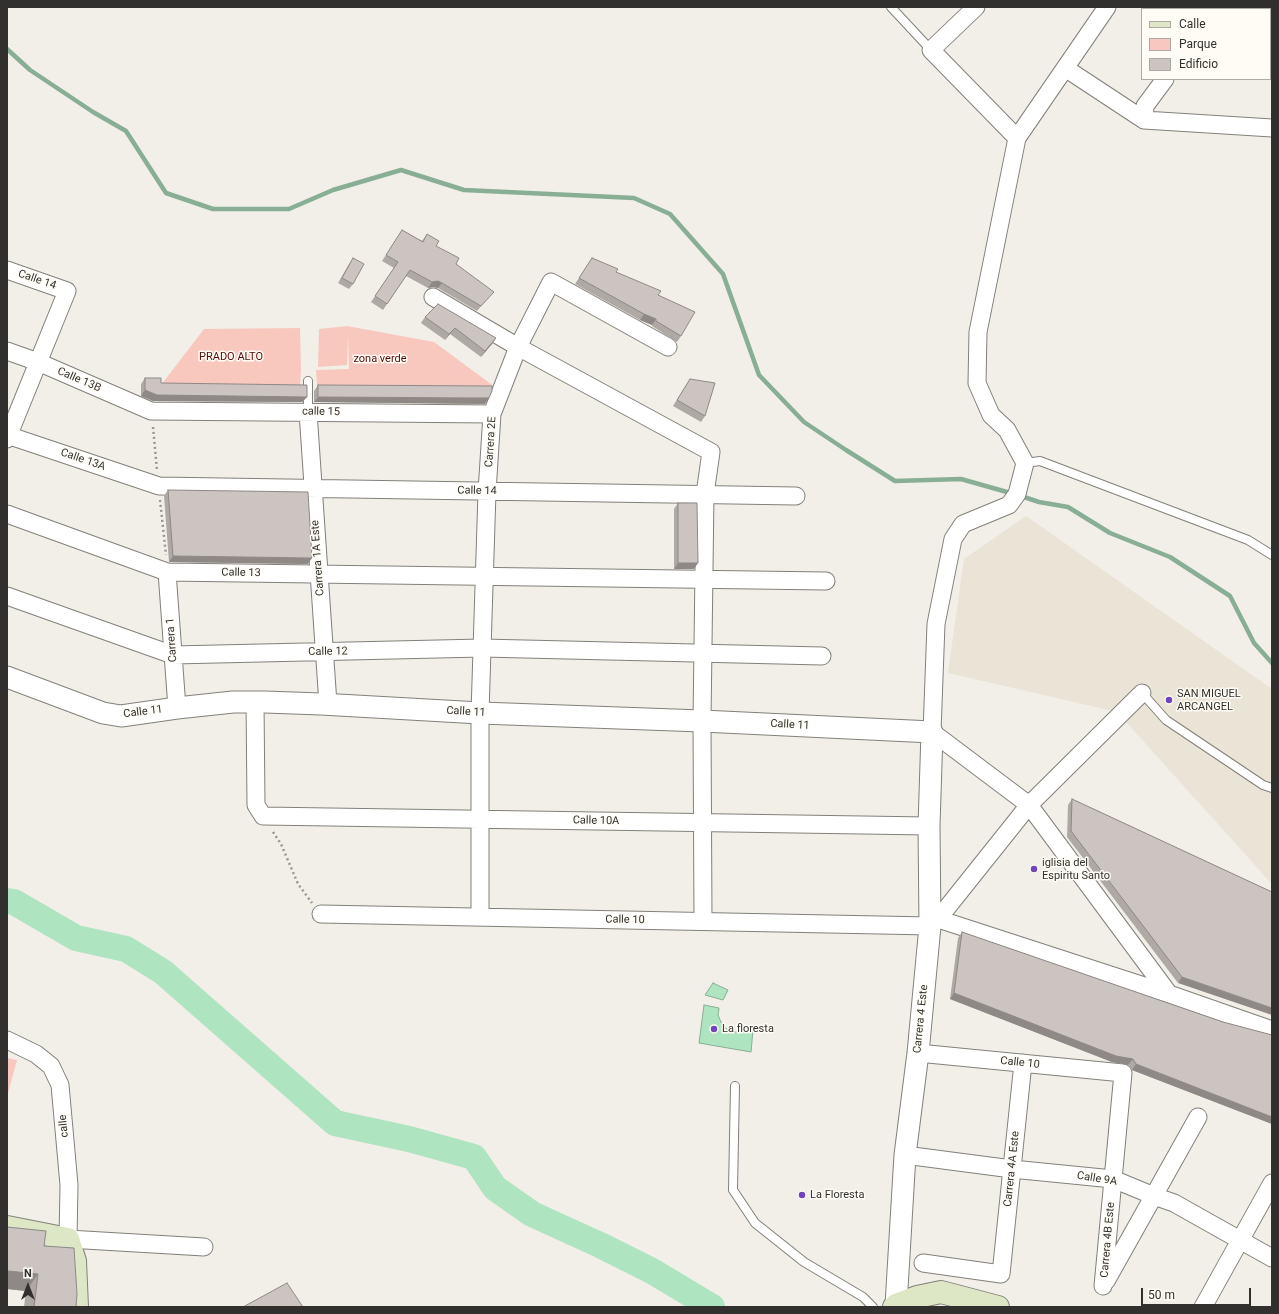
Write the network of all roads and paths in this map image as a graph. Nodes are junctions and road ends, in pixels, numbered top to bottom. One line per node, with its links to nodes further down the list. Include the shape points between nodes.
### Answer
1 (891, 7): 4 (lane)
2 (976, 7): 4 (street)
3 (1107, 7): 5 (street)
4 (931, 50): 9 (street)
5 (1065, 68): 7 (street); 9 (street)
6 (1164, 80): 7 (street, via 1145,106)
7 (1144, 120): 8 (street)
8 (1272, 128)
9 (1018, 138): 21 (street, via 978,332 976,383 991,415 1006,430)
10 (7, 270): 15 (street, Calle 14, via 68,291)
11 (433, 297): 12 (street)
12 (518, 347): 13 (street, Carrera 2E, via 551,282); 19 (street, Carrera 2E); 25 (street, via 711,452)
13 (668, 347)
14 (7, 351): 15 (street, Calle 13B)
15 (38, 362): 17 (street, Calle 13B); 20 (street)
16 (308, 381): 18 (lane)
17 (151, 411): 18 (street, calle 15)
18 (308, 412): 19 (street, calle 15); 23 (street, Carrera 1A Este)
19 (492, 414): 24 (street, Carrera 2E)
20 (8, 436): 22 (street, Calle 13A)
21 (1024, 463): 28 (lane, via 1040,461 1248,540); 47 (street, via 1017,494 1009,505 963,524 953,539 936,624)
22 (159, 486): 23 (street, Calle 14)
23 (313, 488): 24 (street, Calle 14); 30 (street, Carrera 1A Este)
24 (488, 492): 25 (street, Calle 14); 31 (street, Carrera 2E)
25 (705, 494): 26 (street, Calle 14); 32 (street)
26 (796, 496)
27 (7, 514): 29 (street, Calle 13)
28 (1272, 555)
29 (167, 572): 30 (street, Calle 13); 38 (street, Carrera 1)
30 (319, 574): 31 (street, Calle 13); 36 (street, Carrera 1A Este)
31 (485, 576): 32 (street, Calle 13); 35 (street, Carrera 2E)
32 (704, 579): 33 (street, Calle 13); 37 (street)
33 (826, 581)
34 (7, 596): 38 (street)
35 (482, 648): 36 (street, Calle 12); 37 (street, Calle 12); 45 (street, Carrera 2E)
36 (324, 652): 38 (street, Calle 12); 43 (street, Carrera 1A Este)
37 (703, 653): 39 (street, Calle 12); 46 (street)
38 (173, 655): 44 (street, Carrera 1)
39 (822, 656)
40 (7, 678): 44 (street, Calle 11, via 103,713 121,716)
41 (1142, 693): 48 (lane, via 1166,720 1263,785); 49 (street)
42 (255, 702): 43 (street, Calle 11); 44 (street, Calle 11); 50 (street, via 256,805)
43 (328, 704): 45 (street, Calle 11)
44 (177, 708)
45 (480, 713): 46 (street, Calle 11); 51 (street, Carrera 2E)
46 (702, 721): 47 (street, Calle 11); 52 (street)
47 (932, 732): 49 (street); 53 (street, Carrera 4 Este)
48 (1272, 788)
49 (1029, 805): 57 (street); 58 (street)
50 (263, 816): 51 (street, Calle 10A); 54 (path, via 281,844 298,884)
51 (480, 819): 52 (street, Calle 10A); 55 (street, Carrera 2E)
52 (703, 822): 53 (street, Calle 10A); 56 (street)
53 (929, 826): 57 (street, Carrera 4 Este)
54 (320, 914): 55 (street, Calle 10)
55 (480, 917): 56 (street, Calle 10)
56 (704, 922): 57 (street, Calle 10)
57 (934, 922): 58 (street, Calle 10); 61 (street, Carrera 4 Este)
58 (1169, 994): 59 (street, Calle 10)
59 (1272, 1030)
60 (7, 1040): 72 (street, calle, via 36,1054 51,1066 60,1085 69,1185)
61 (918, 1053): 62 (street, Calle 10); 66 (street, Carrera 4 Este)
62 (1023, 1064): 63 (street, Calle 10); 67 (street, Carrera 4A Este)
63 (1123, 1073): 68 (street, Carrera 4B Este)
64 (735, 1086): 79 (lane, via 733,1190 755,1223 804,1262 863,1297)
65 (1198, 1117): 70 (street)
66 (905, 1155): 67 (street, Calle 9A); 77 (street, Carrera 4 Este)
67 (1012, 1169): 68 (street, Calle 9A); 76 (street, Carrera 4A Este, via 1001,1274)
68 (1113, 1179): 70 (street, Calle 9A); 70 (street, Carrera 4B Este, via 1103,1286)
69 (1272, 1183): 73 (street)
70 (1154, 1196): 73 (street, Calle 9A, via 1174,1203)
71 (7, 1227): 72 (main road)
72 (68, 1239): 74 (street); 78 (main road, via 75,1261)
73 (1240, 1240): 75 (street, Calle 9A); 81 (street)
74 (204, 1247)
75 (1272, 1258)
76 (923, 1263)
77 (895, 1306): 80 (main road, via 917,1297 941,1292)
78 (77, 1307)
79 (873, 1307)
80 (998, 1307)
81 (1204, 1307)

